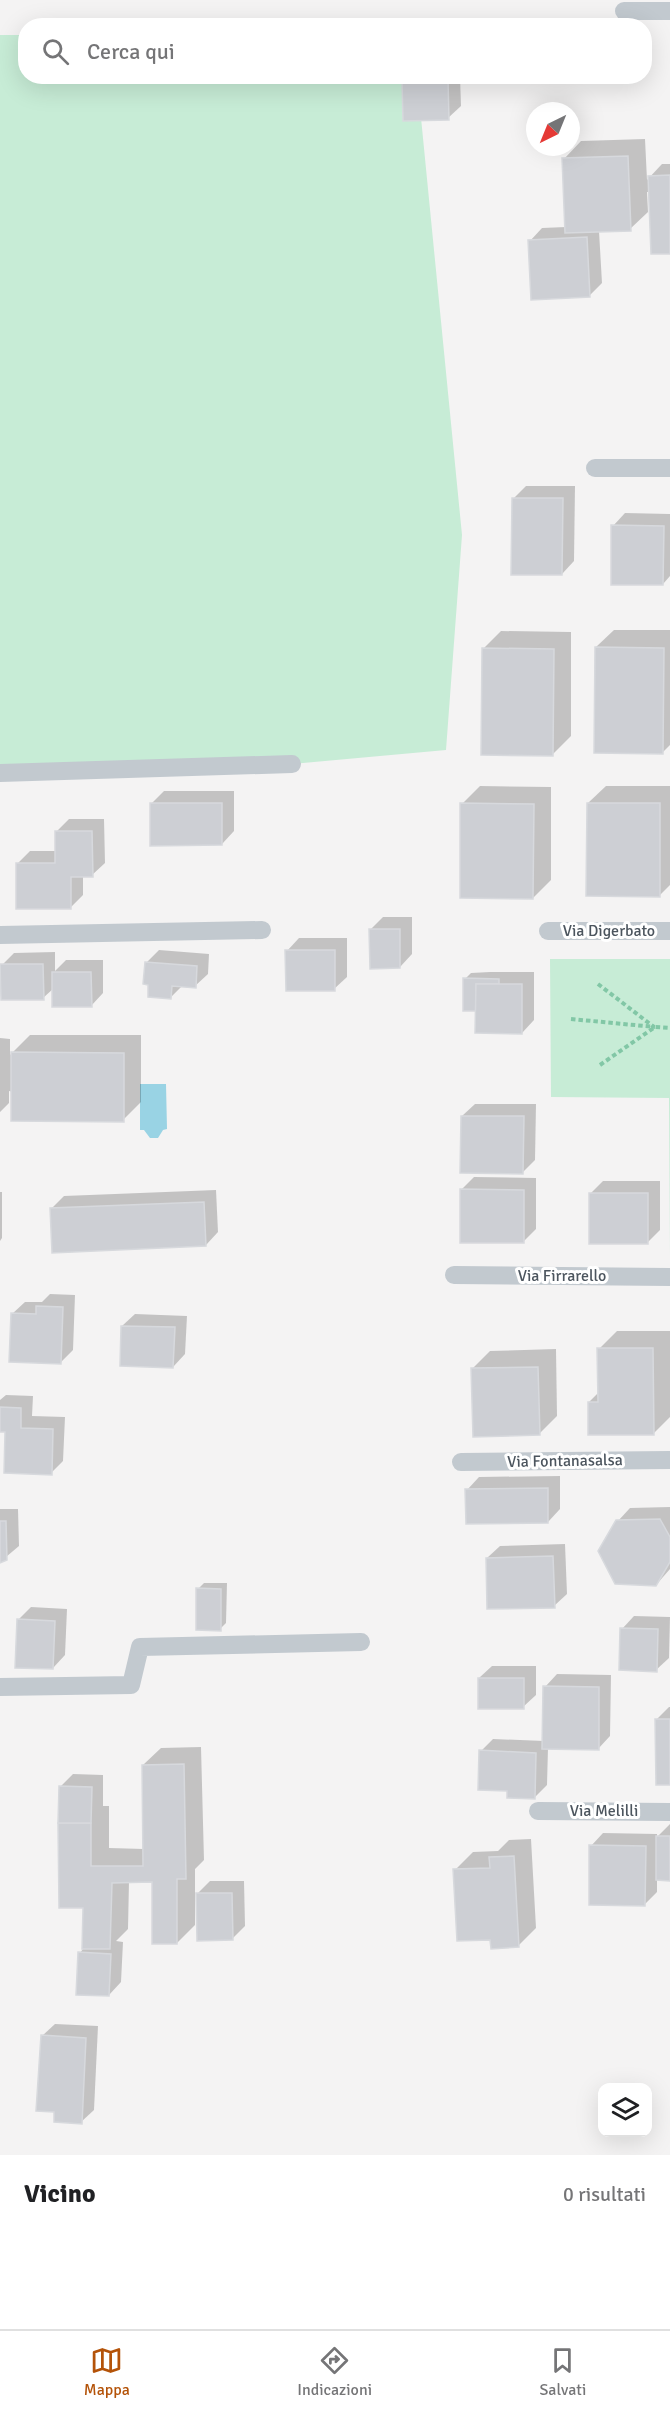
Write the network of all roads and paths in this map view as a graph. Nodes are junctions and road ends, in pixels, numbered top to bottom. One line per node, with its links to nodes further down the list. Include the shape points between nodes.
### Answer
1 (624, 11): 2 (lane)
2 (670, 11)
3 (595, 468): 4 (lane)
4 (670, 468)
5 (292, 764): 6 (lane)
6 (0, 773)
7 (262, 930): 10 (lane)
8 (548, 931): 9 (lane, Via Digerbato)
9 (670, 931)
10 (0, 935)
11 (598, 984): 13 (path)
12 (571, 1019): 13 (path)
13 (655, 1028): 14 (path); 15 (path)
14 (670, 1028)
15 (600, 1065)
16 (454, 1275): 17 (lane, Via Firrarello)
17 (670, 1277)
18 (670, 1460): 19 (lane, Via Fontanasalsa)
19 (461, 1462)
20 (361, 1642): 21 (lane, via 140,1647 131,1685)
21 (0, 1687)
22 (538, 1811): 23 (lane, Via Melilli)
23 (670, 1812)

